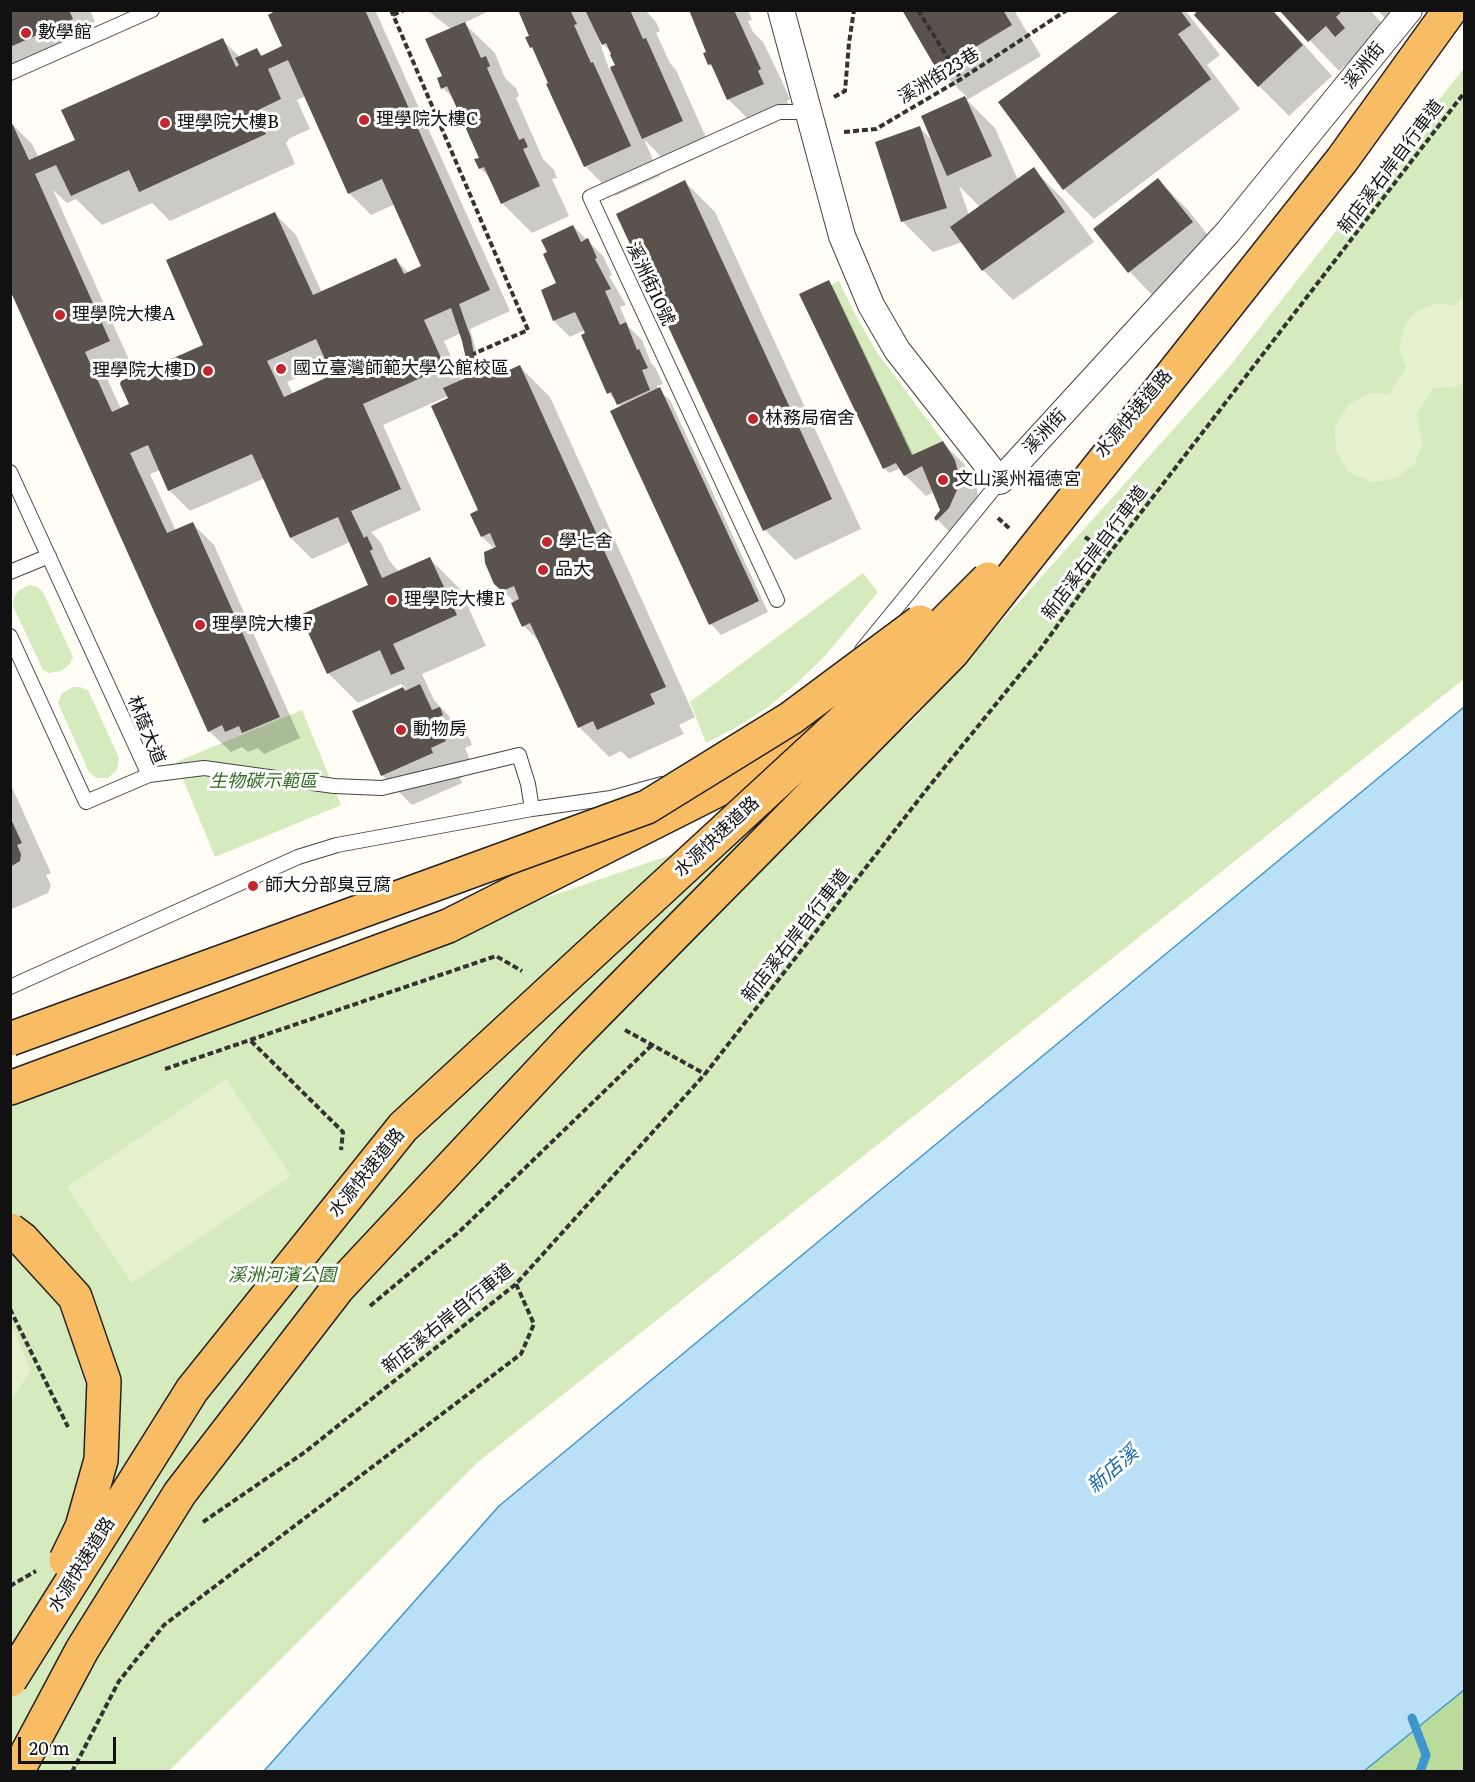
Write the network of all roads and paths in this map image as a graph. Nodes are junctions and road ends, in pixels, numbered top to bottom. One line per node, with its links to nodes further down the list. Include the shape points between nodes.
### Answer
1 (152, 10): 10 (lane)
2 (404, 10): 9 (path)
3 (781, 10): 13 (street)
4 (854, 10): 13 (path, via 845,91)
5 (918, 10): 11 (path)
6 (1067, 10): 11 (path, 溪洲街23巷)
7 (1409, 10): 16 (street, 溪洲街, via 1228,232)
8 (1450, 10): 19 (highway, 水源快速道路, bridge, via 1184,355); 25 (highway, 水源快速道路, bridge, via 1341,160)
9 (392, 13): 14 (path, via 528,330)
10 (10, 73)
11 (961, 80): 13 (path, 溪洲街23巷, via 876,129)
12 (1464, 93): 20 (path, 新店溪右岸自行車道)
13 (811, 123): 16 (street, via 842,236 871,305 897,350); 23 (lane, 溪洲街10號, via 779,112 590,197)
14 (473, 354)
15 (10, 472): 21 (lane, 林蔭大道)
16 (1000, 481): 17 (lane)
17 (982, 501): 19 (path); 27 (lane, via 847,668 785,724 735,756 680,779 611,798)
18 (1080, 533): 20 (path)
19 (1020, 536): 32 (highway, bridge, via 791,718 648,807); 43 (highway, 水源快速道路, bridge, via 881,686 403,1127 192,1390)
20 (1109, 554): 35 (path, 新店溪右岸自行車道, via 1039,651)
21 (49, 556): 22 (lane); 26 (lane, 林蔭大道)
22 (10, 572)
23 (777, 600)
24 (10, 636): 26 (lane, 林蔭大道, via 86,802)
25 (952, 652): 28 (highway, bridge, via 874,710); 44 (highway, bridge, via 570,1040 338,1288 180,1493 82,1650)
26 (149, 775): 27 (lane, via 204,768 334,786 382,788 519,755)
27 (532, 809): 30 (lane, via 337,845 298,857)
28 (623, 838): 33 (highway, via 454,892); 36 (highway, via 448,926)
29 (525, 973): 34 (path, via 495,956)
30 (10, 987)
31 (623, 1028): 35 (path)
32 (10, 1039)
33 (10, 1051)
34 (164, 1069)
35 (705, 1074): 38 (path, 新店溪右岸自行車道)
36 (10, 1088)
37 (10, 1230): 42 (highway, bridge, via 75,1297 104,1381 101,1460 82,1527)
38 (516, 1284): 41 (path, 新店溪右岸自行車道, via 305,1452); 45 (path, via 534,1324 521,1354 164,1625 120,1681)
39 (10, 1309): 40 (path)
40 (72, 1435)
41 (199, 1525)
42 (10, 1674)
43 (10, 1680)
44 (17, 1772)
45 (72, 1772)

